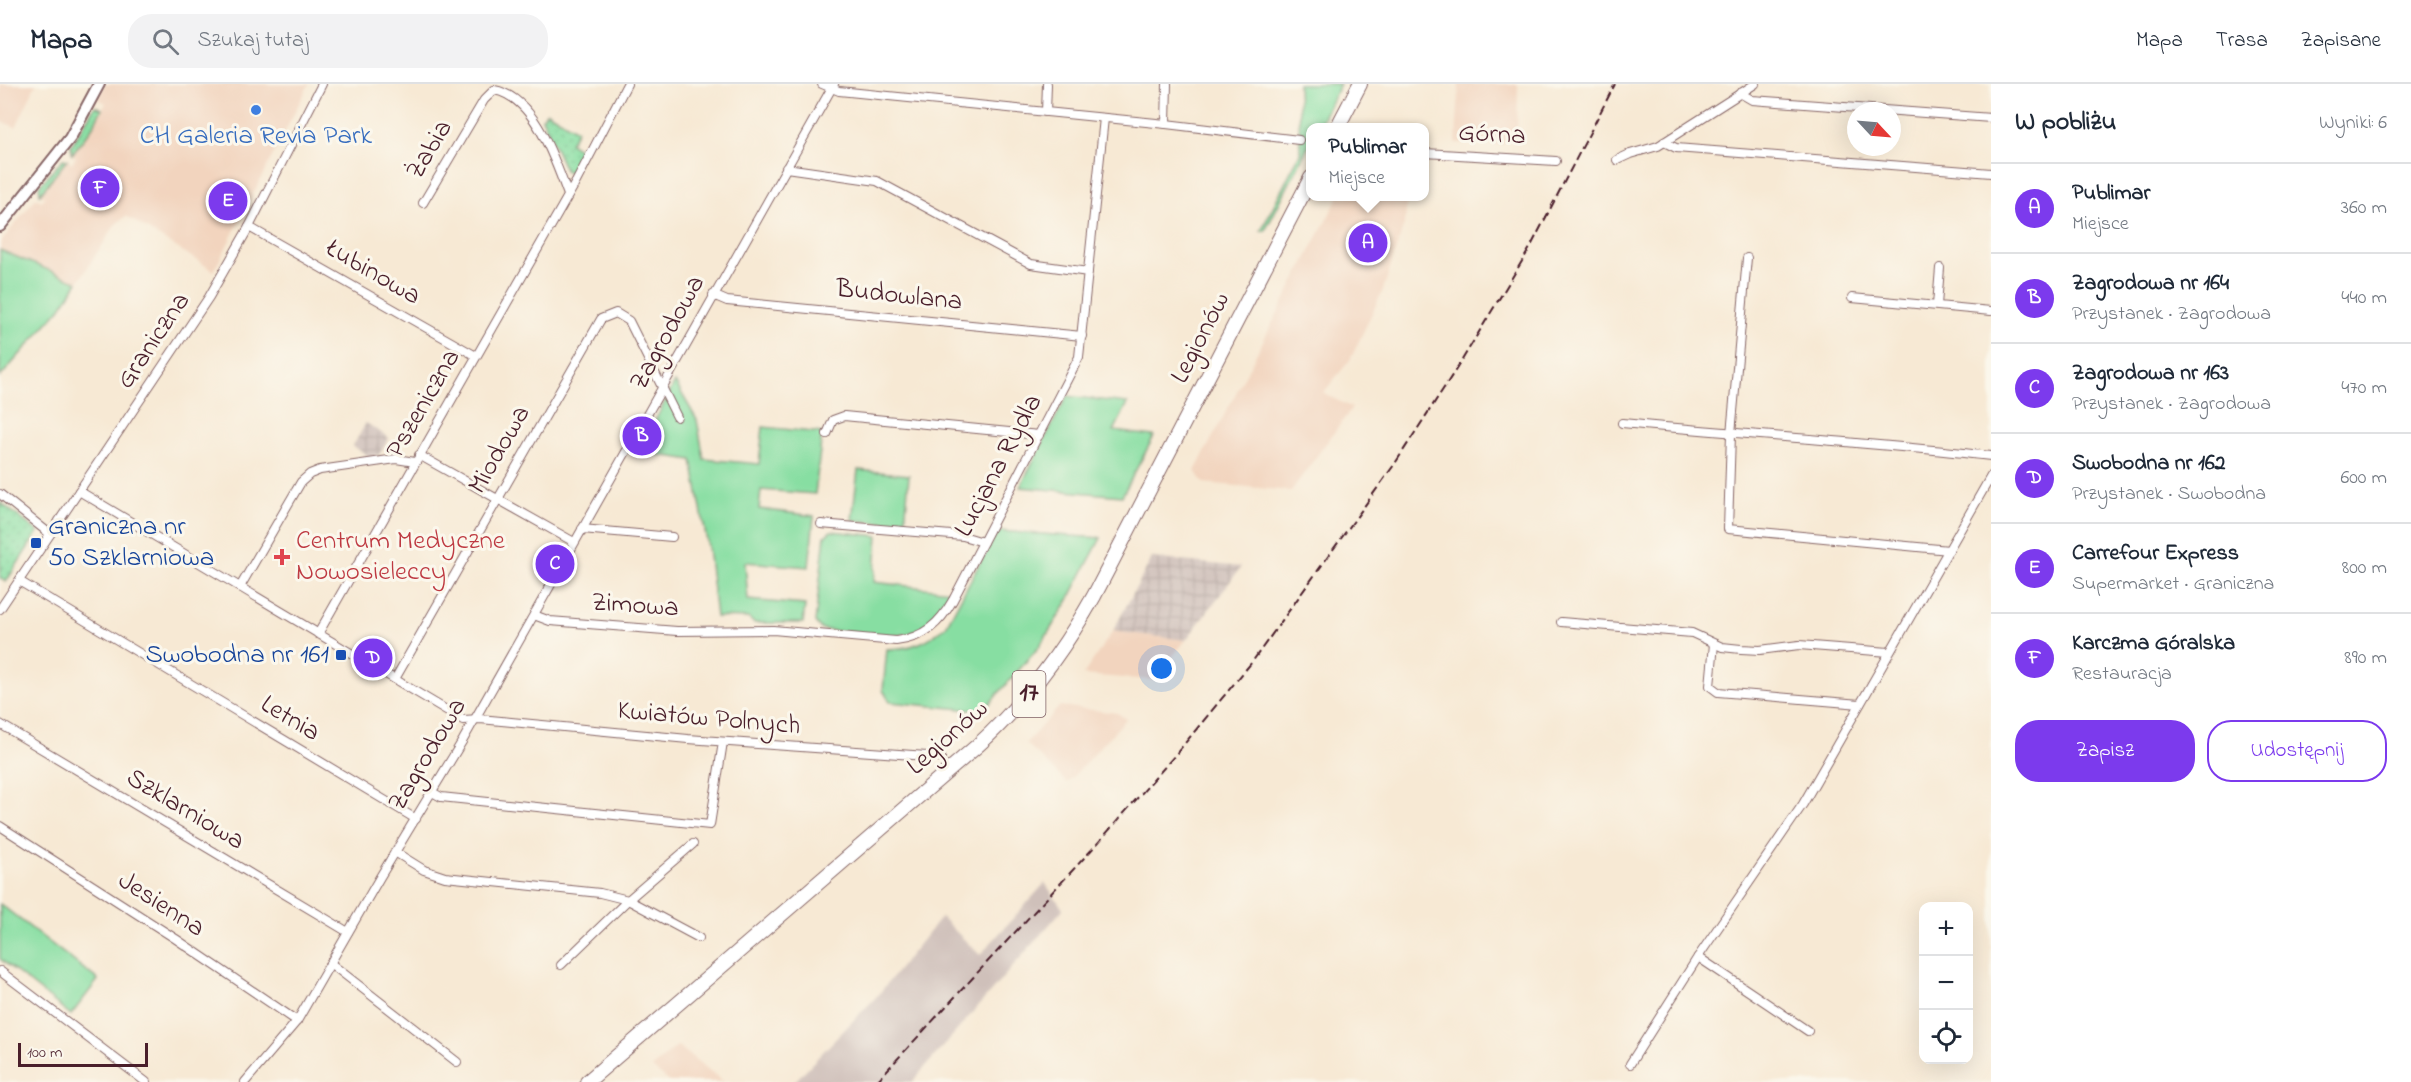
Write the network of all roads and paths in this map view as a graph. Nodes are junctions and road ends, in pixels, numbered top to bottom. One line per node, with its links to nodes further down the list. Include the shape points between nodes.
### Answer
1 (99, 84): 26 (street, via 70,138)
2 (322, 84): 27 (street, Graniczna)
3 (627, 84): 24 (street, Pszeniczna)
4 (822, 84): 9 (street)
5 (1047, 84): 11 (street)
6 (1167, 84): 15 (street)
7 (1360, 84): 14 (highway)
8 (1755, 84): 10 (street)
9 (833, 87): 11 (street); 21 (street, Zagrodowa)
10 (1740, 93): 13 (street, via 1752,100); 17 (street)
11 (1046, 112): 12 (street)
12 (1104, 118): 15 (street); 30 (street, Lucjana Rydla)
13 (1991, 118)
14 (1340, 123)
15 (1166, 124): 16 (street)
16 (1299, 140)
17 (1664, 142): 19 (street); 22 (street, via 1676,148)
18 (1429, 153): 20 (street, Górna)
19 (1617, 160)
20 (1556, 161)
21 (786, 168): 30 (street, via 877,181 1032,264); 31 (street, Zagrodowa)
22 (1991, 173)
23 (1306, 188): 89 (highway, Legionów / 17, via 1094,596 1064,649 1037,684 977,746)
24 (568, 195): 25 (street, Żabia, via 534,120 522,105 494,90 483,100); 36 (street, Pszeniczna)
25 (423, 203)
26 (0, 226)
27 (249, 227): 36 (street, Łubinowa); 46 (street, Graniczna, via 209,297)
28 (1747, 258): 41 (street)
29 (1940, 268): 33 (street)
30 (1088, 272): 35 (street, Lucjana Rydla)
31 (713, 295): 35 (street, Budowlana, via 727,301); 37 (street, Zagrodowa)
32 (1852, 298): 33 (street)
33 (1937, 305): 34 (street)
34 (1991, 311)
35 (1082, 336): 42 (street, Lucjana Rydla, via 1078,361)
36 (476, 356): 44 (street, Pszeniczna)
37 (662, 387): 38 (street); 48 (street, Miodowa, via 629,321 616,313 607,315 595,325); 50 (street, Zagrodowa)
38 (677, 417)
39 (1622, 423): 41 (street)
40 (827, 434): 42 (street, via 833,420 844,416)
41 (1731, 434): 43 (street, via 1857,441); 55 (street, via 1728,529)
42 (1039, 435): 54 (street, Lucjana Rydla)
43 (1991, 456)
44 (417, 459): 48 (street); 57 (street, via 310,474 301,482); 62 (street, Pszeniczna)
45 (1991, 476): 55 (street)
46 (79, 491): 51 (street, Graniczna); 57 (street, Kwiatów Polnych)
47 (0, 494): 51 (street)
48 (497, 498): 53 (street); 65 (street, Miodowa)
49 (821, 524): 54 (street, via 963,536)
50 (582, 529): 52 (street); 53 (street, Zagrodowa)
51 (51, 534): 56 (street, Graniczna)
52 (672, 537)
53 (574, 542): 59 (street, Zagrodowa)
54 (982, 542): 61 (street, Lucjana Rydla, via 948,609 936,624 918,636 896,641)
55 (1949, 550): 64 (street)
56 (19, 581): 58 (street, Graniczna); 72 (street, Letnia)
57 (240, 587): 62 (street, Kwiatów Polnych)
58 (0, 609)
59 (534, 615): 61 (street, Zimowa, via 550,621 614,626); 67 (street, Zagrodowa)
60 (1561, 622): 63 (street, via 1692,633)
61 (735, 630)
62 (318, 634): 65 (street, Kwiatów Polnych)
63 (1714, 644): 64 (street, via 1760,650 1799,645); 66 (street, via 1710,686 1718,692)
64 (1889, 652): 66 (street)
65 (395, 679): 67 (street, Kwiatów Polnych, via 463,720)
66 (1860, 704): 79 (street, via 1803,804)
67 (475, 719): 69 (street, Kwiatów Polnych); 71 (street, Zagrodowa)
68 (0, 723): 77 (street, Szklarniowa)
69 (723, 742): 70 (street, Kwiatów Polnych); 71 (street, via 710,825 441,797)
70 (941, 757)
71 (432, 792): 72 (street, Zagrodowa)
72 (416, 819): 75 (street, Zagrodowa)
73 (0, 826): 83 (street, Jesienna)
74 (693, 844): 76 (street)
75 (395, 852): 76 (street, Zagrodowa, via 423,870 445,877 600,893); 77 (street, Zagrodowa)
76 (628, 900): 78 (street, Zagrodowa); 81 (street)
77 (348, 932): 80 (street, Zagrodowa)
78 (699, 938)
79 (1698, 957): 84 (street); 86 (street)
80 (330, 963): 83 (street, Zagrodowa); 85 (street)
81 (561, 965)
82 (0, 971): 87 (street)
83 (297, 1021): 88 (street, Zagrodowa)
84 (1808, 1031)
85 (457, 1062)
86 (1630, 1064)
87 (146, 1082)
88 (245, 1082)
89 (587, 1082)

